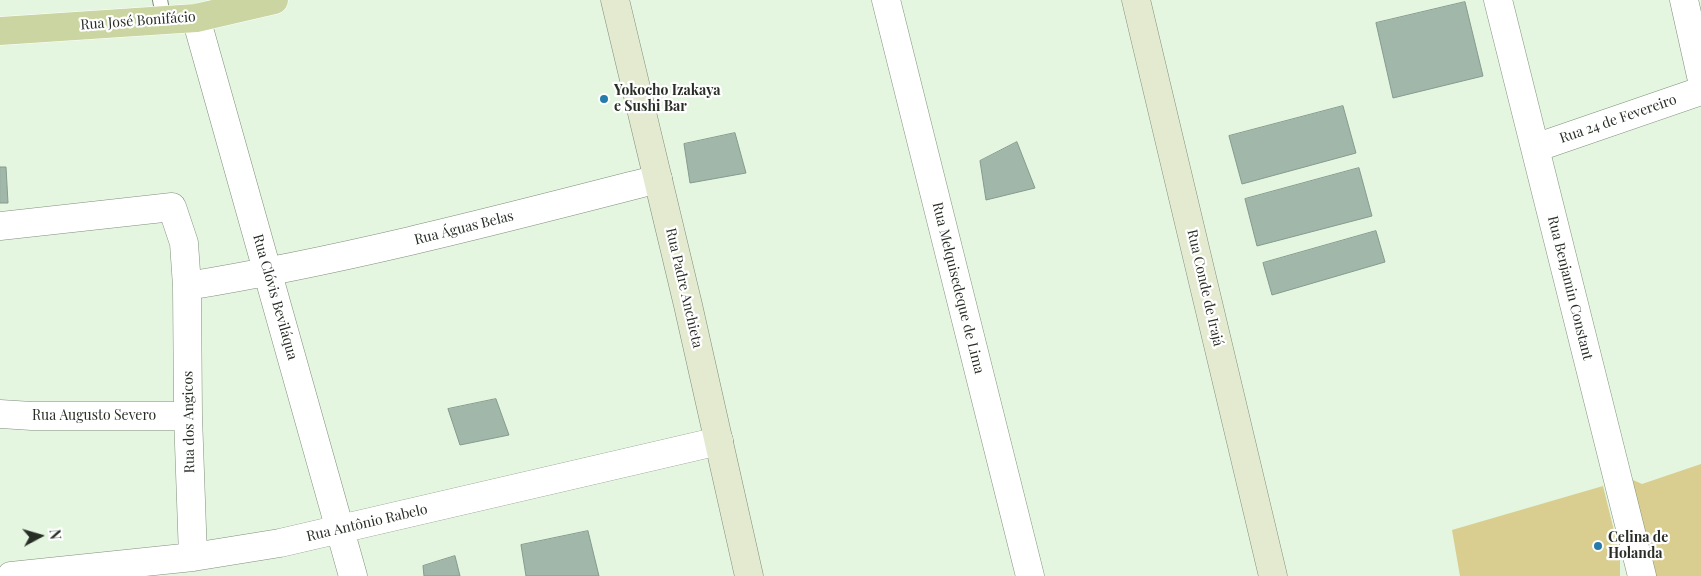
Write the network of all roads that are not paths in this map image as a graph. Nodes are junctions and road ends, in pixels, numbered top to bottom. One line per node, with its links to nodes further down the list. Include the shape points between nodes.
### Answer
1 (274, 0): 8 (main road, Rua José Bonifácio)
2 (615, 0): 13 (main road, Rua Padre Anchieta)
3 (886, 0): 25 (street, Rua Melquisedeque de Lima)
4 (1136, 0): 26 (main road, Rua Conde de Irajá)
5 (1498, 0): 12 (street, Rua Benjamin Constant)
6 (1684, 0): 10 (street)
7 (162, 10): 8 (main road, Rua José Bonifácio); 9 (main road, Rua José Bonifácio)
8 (196, 18): 15 (street, Rua Clóvis Beviláqua)
9 (0, 31)
10 (1701, 76)
11 (1701, 91): 12 (street, Rua 24 de Fevereiro)
12 (1534, 148): 27 (street, Rua Benjamin Constant)
13 (658, 179): 15 (street, Rua Águas Belas, via 466,228); 19 (main road, Rua Padre Anchieta)
14 (0, 226): 16 (street, Rua dos Angicos, via 172,207 184,243)
15 (268, 273): 16 (street); 20 (street, Rua Clóvis Beviláqua)
16 (187, 286): 18 (street, Rua dos Angicos)
17 (0, 414): 18 (street, Rua Augusto Severo)
18 (188, 416): 21 (street, Rua dos Angicos)
19 (719, 440): 20 (street, Rua Antônio Rabelo); 24 (main road, Rua Padre Anchieta)
20 (340, 529): 21 (street, Rua Antônio Rabelo, via 280,543); 23 (street, Rua Clóvis Beviláqua)
21 (193, 557): 22 (street, Rua Antônio Rabelo)
22 (11, 576)
23 (354, 576)
24 (750, 576)
25 (1030, 576)
26 (1273, 576)
27 (1642, 576)

